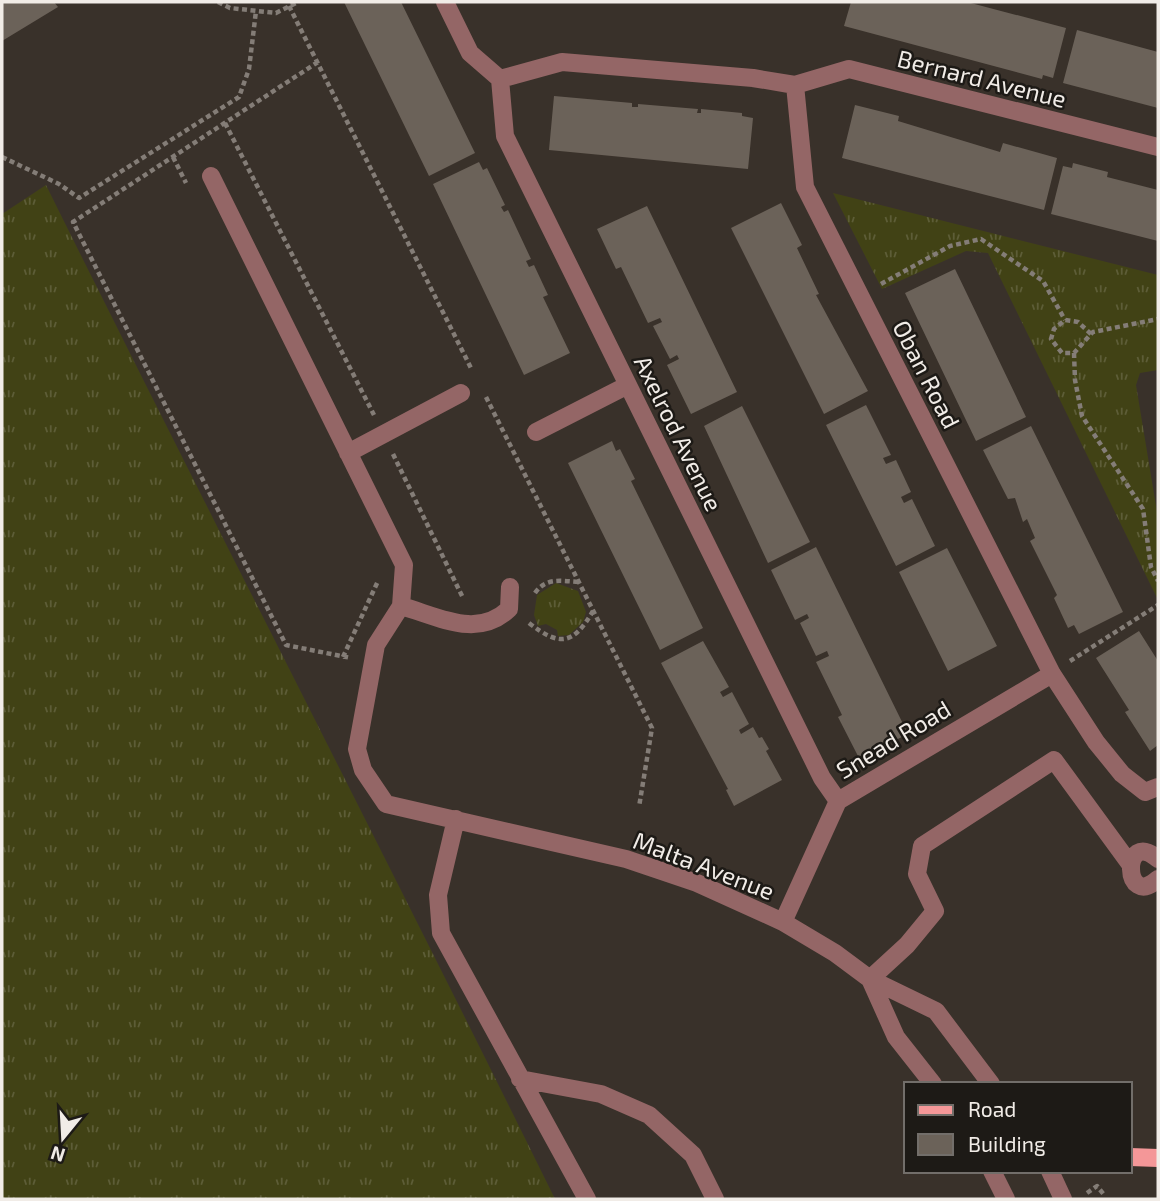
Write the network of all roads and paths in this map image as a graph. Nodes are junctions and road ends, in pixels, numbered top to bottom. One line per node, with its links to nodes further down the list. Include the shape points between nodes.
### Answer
1 (218, 2): 5 (path, via 230,9)
2 (298, 2): 4 (path)
3 (444, 2): 7 (street, via 470,53)
4 (289, 6): 5 (path, via 276,13); 6 (path)
5 (256, 11): 11 (path, via 249,69 239,97 79,198)
6 (318, 62): 9 (path); 20 (path)
7 (500, 79): 8 (street, via 562,62); 21 (street, Axelrod Avenue, via 505,136)
8 (795, 85): 10 (street, Bernard Avenue, via 849,69); 37 (street, Oban Road, via 806,187)
9 (225, 123): 12 (path); 25 (path)
10 (1158, 147)
11 (2, 157)
12 (173, 157): 14 (path); 35 (path, via 73,222 286,645)
13 (211, 176): 26 (street)
14 (192, 194)
15 (874, 288): 17 (path, via 950,246 981,239 1043,281)
16 (1158, 319): 18 (path)
17 (1065, 320): 18 (path, via 1078,321); 19 (path, via 1054,329 1051,339 1062,353)
18 (1091, 334): 19 (path)
19 (1074, 353): 28 (path, via 1082,416 1143,509 1151,567)
20 (473, 372)
21 (628, 385): 24 (street); 39 (street, Axelrod Avenue, via 822,778)
22 (461, 393): 25 (street)
23 (485, 396): 33 (path)
24 (536, 432)
25 (383, 434): 26 (street); 30 (path)
26 (348, 453): 31 (street, via 404,565)
27 (377, 570): 35 (path, via 378,581)
28 (1158, 582)
29 (510, 587): 31 (street, via 509,610 496,622 476,627)
30 (463, 598)
31 (401, 606): 36 (street, via 376,645)
32 (1158, 606): 37 (path)
33 (593, 611): 34 (path, via 575,635 562,641 548,638); 40 (path, via 652,728)
34 (525, 620)
35 (343, 657): 36 (path)
36 (372, 663): 41 (street, Malta Avenue, via 358,748 363,770 386,804)
37 (1057, 670): 38 (street, Oban Road, via 1096,742 1122,774 1145,792); 39 (street, Snead Road)
38 (1158, 787)
39 (838, 801): 45 (street, Snead Road)
40 (639, 807)
41 (456, 819): 45 (street, Malta Avenue, via 626,859 697,883); 47 (street, via 438,895 438,925)
42 (1158, 859): 43 (street, via 1142,853)
43 (1130, 864): 44 (street, via 1130,875 1138,883 1148,885); 46 (street, via 1054,760 922,846 917,874 935,911)
44 (1158, 879)
45 (783, 922): 46 (street, Malta Avenue)
46 (870, 979): 48 (street, Malta Avenue, via 896,1037); 49 (street, via 936,1011)
47 (520, 1079): 58 (street); 59 (street, via 601,1094 649,1115 693,1155)
48 (931, 1082)
49 (989, 1082)
50 (1132, 1157): 51 (main road)
51 (1158, 1158)
52 (993, 1173): 60 (street)
53 (1051, 1173): 61 (street)
54 (1101, 1178): 55 (path)
55 (1097, 1186): 56 (path); 57 (path)
56 (1087, 1193)
57 (1105, 1196)
58 (587, 1199)
59 (715, 1199)
60 (1006, 1199)
61 (1063, 1199)

